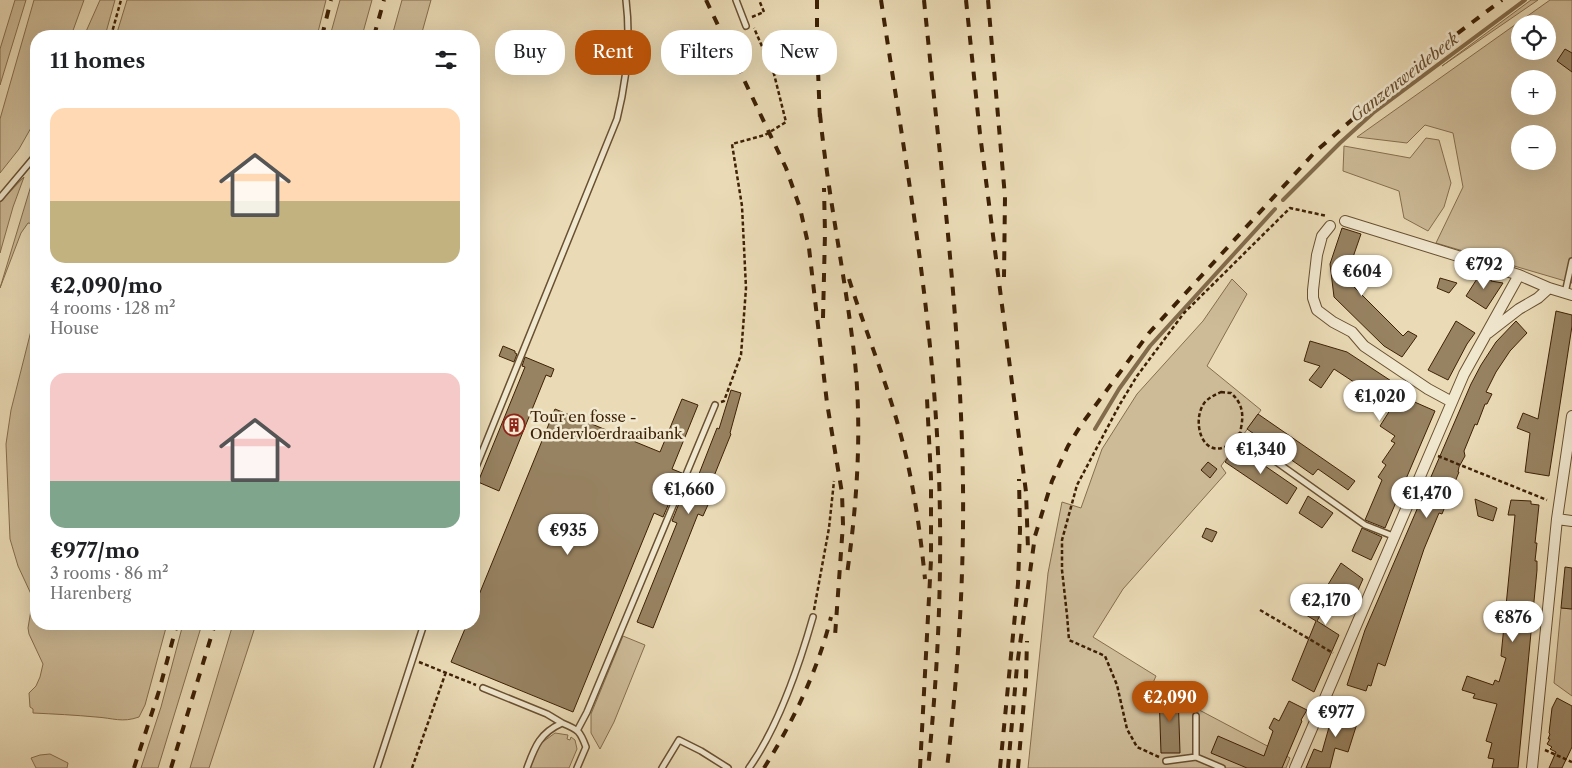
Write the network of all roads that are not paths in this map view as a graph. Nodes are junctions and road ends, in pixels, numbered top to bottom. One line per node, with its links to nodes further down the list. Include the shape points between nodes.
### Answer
1 (626, 0): 17 (lane, via 629,26 627,71 616,118)
2 (736, 0): 3 (lane)
3 (746, 26)
4 (30, 162): 5 (lane)
5 (0, 198)
6 (1345, 221): 9 (street)
7 (1330, 226): 13 (street, via 1322,236 1317,255 1313,290 1317,310 1352,332 1364,346)
8 (1572, 261): 11 (lane)
9 (1519, 275): 10 (street); 12 (street)
10 (1549, 288): 11 (street); 12 (street)
11 (1569, 294)
12 (1485, 335): 13 (street)
13 (1452, 402): 20 (street)
14 (715, 405): 26 (lane)
15 (1572, 416): 18 (street)
16 (1240, 436): 20 (lane, via 1365,525)
17 (480, 457)
18 (1557, 519): 19 (street); 37 (street)
19 (1572, 521)
20 (1393, 536): 36 (street)
21 (813, 617): 34 (lane, via 778,714)
22 (422, 630): 29 (lane)
23 (483, 688): 25 (lane)
24 (1196, 716): 27 (lane)
25 (562, 723): 26 (lane); 30 (lane, via 550,728 537,743)
26 (578, 729): 31 (lane, via 586,747)
27 (1196, 757): 28 (lane); 35 (lane)
28 (1166, 760)
29 (377, 768)
30 (526, 768)
31 (576, 768)
32 (662, 768): 33 (lane, via 680,740)
33 (728, 768)
34 (749, 768)
35 (1222, 768)
36 (1294, 768)
37 (1532, 768)

